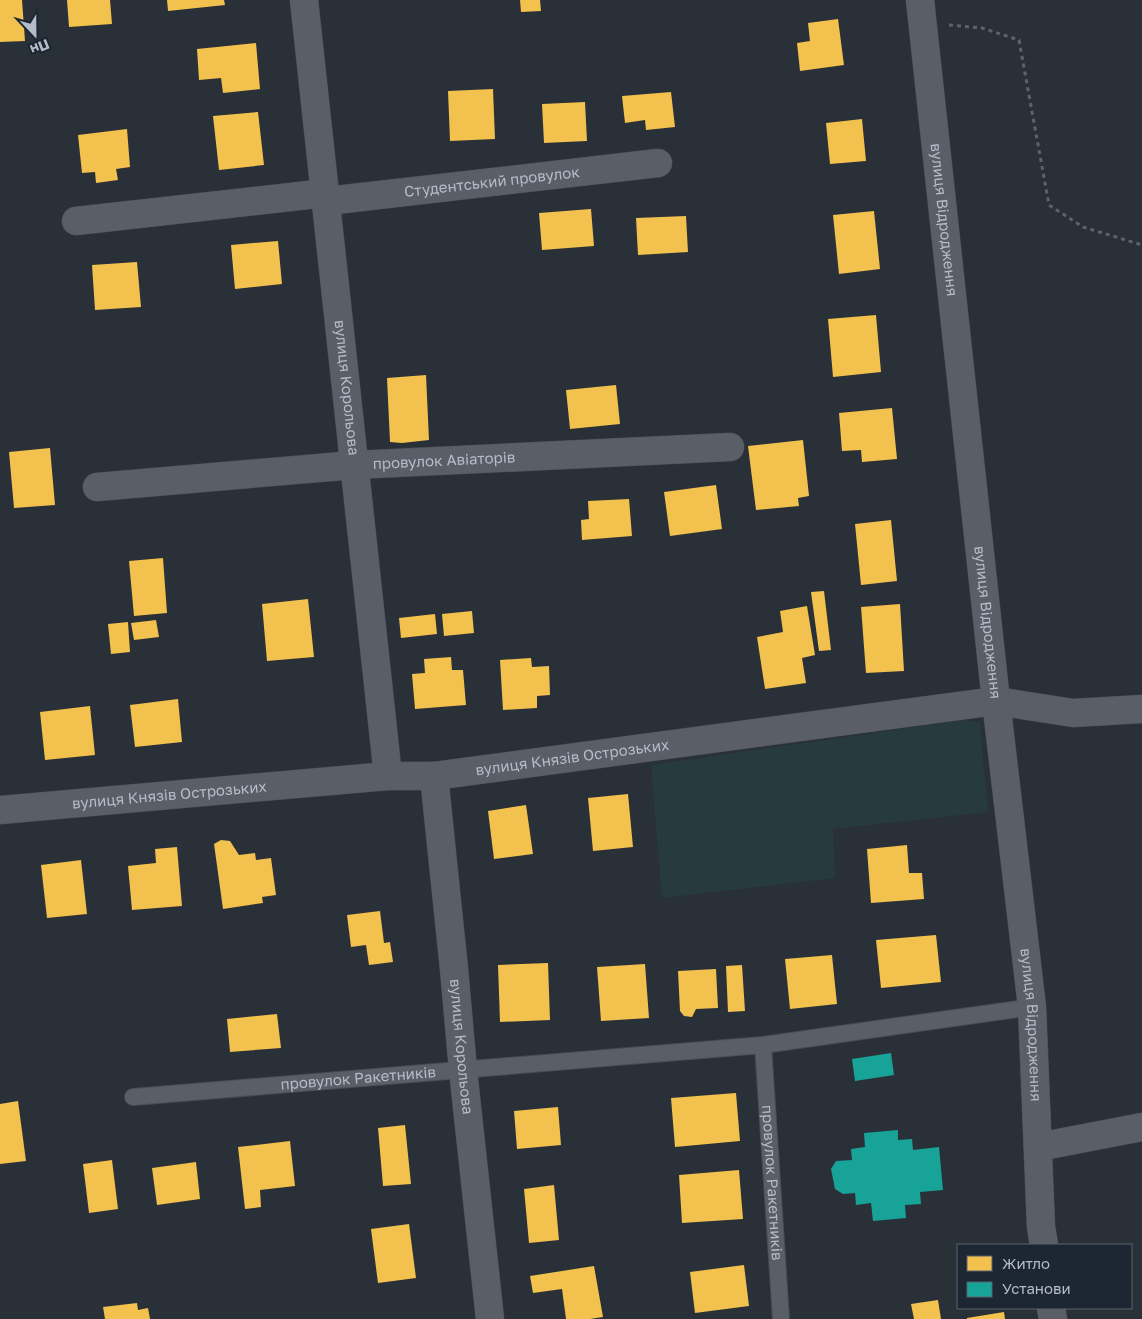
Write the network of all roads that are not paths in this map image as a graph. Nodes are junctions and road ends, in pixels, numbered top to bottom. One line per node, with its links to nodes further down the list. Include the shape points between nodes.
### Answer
1 (304, 0): 4 (street, вулиця Корольова)
2 (921, 11): 9 (street, вулиця Відродження)
3 (658, 164): 4 (street, Студентський провулок)
4 (327, 197): 5 (street, Студентський провулок); 7 (street, вулиця Корольова)
5 (76, 221)
6 (730, 447): 7 (street, провулок Авіаторів)
7 (354, 465): 8 (street, провулок Авіаторів); 11 (street, вулиця Корольова)
8 (97, 487)
9 (996, 701): 10 (street, вулиця Князів Острозьких, via 1074,713); 12 (street, вулиця Князів Острозьких); 14 (street, вулиця Відродження)
10 (1142, 709)
11 (388, 776): 12 (street, вулиця Князів Острозьких); 13 (street, вулиця Князів Острозьких)
12 (434, 776): 16 (street, вулиця Корольова)
13 (0, 810)
14 (1032, 1007): 15 (lane, провулок Ракетників); 19 (street, вулиця Відродження)
15 (762, 1045): 16 (lane, провулок Ракетників); 22 (lane, провулок Ракетників)
16 (463, 1070): 17 (lane, провулок Ракетників); 21 (street, вулиця Корольова)
17 (134, 1098)
18 (1142, 1127): 19 (street)
19 (1038, 1148): 20 (street, вулиця Відродження)
20 (1044, 1244)
21 (490, 1319)
22 (781, 1319)

